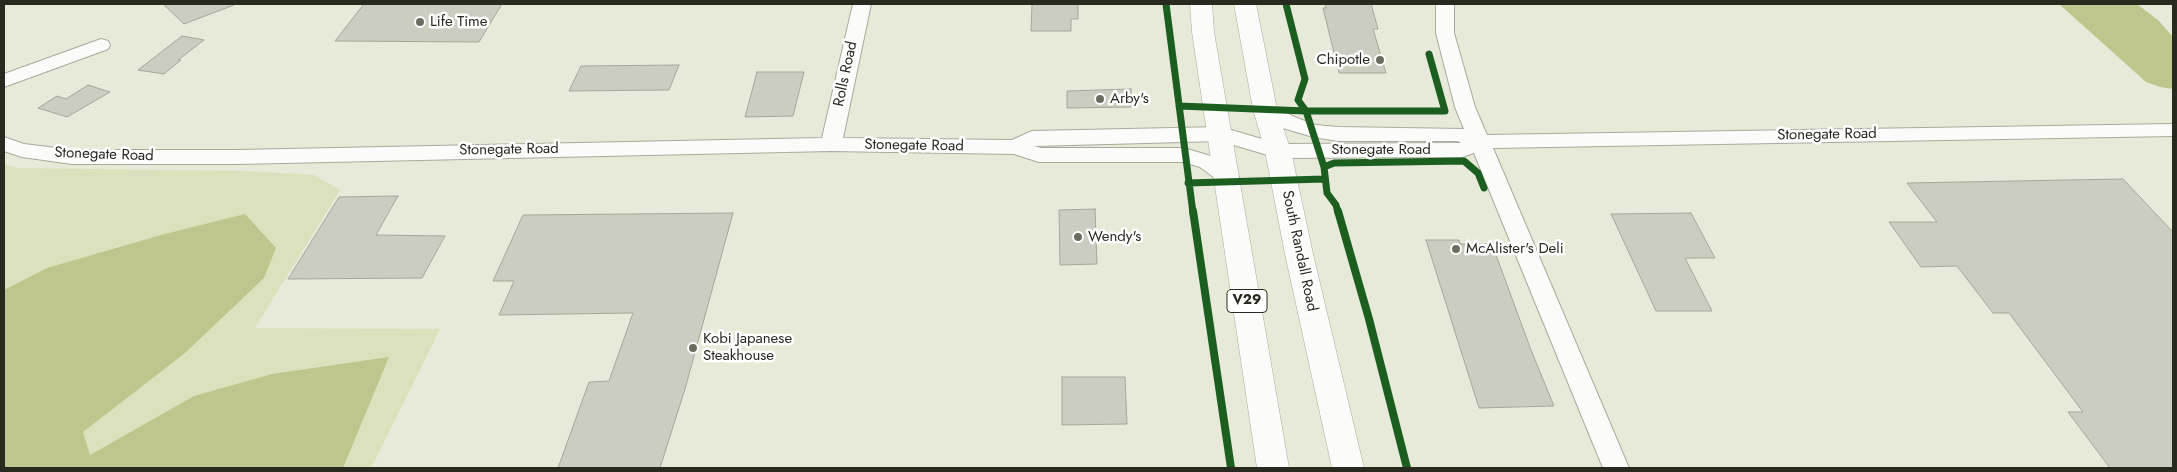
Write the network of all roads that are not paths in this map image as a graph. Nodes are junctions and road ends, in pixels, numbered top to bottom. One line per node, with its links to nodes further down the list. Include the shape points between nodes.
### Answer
1 (862, 4): 12 (street, Rolls Road)
2 (1201, 4): 9 (main road, V29)
3 (1245, 4): 7 (main road, South Randall Road)
4 (1445, 4): 10 (street, via 1445,33 1465,107)
5 (101, 45): 6 (street)
6 (4, 81)
7 (1265, 110): 10 (street, Stonegate Road, via 1313,131 1458,134); 14 (main road, South Randall Road)
8 (2173, 130): 10 (street, Stonegate Road)
9 (1221, 134): 13 (street, Stonegate Road, via 1032,138); 14 (street, Stonegate Road); 15 (main road, V29)
10 (1480, 142): 14 (street, Stonegate Road, via 1462,150); 18 (street)
11 (4, 144): 12 (street, Stonegate Road, via 22,150 72,157 209,157)
12 (830, 144): 13 (street, Stonegate Road)
13 (1016, 147): 15 (street, Stonegate Road, via 1039,155 1184,155 1207,162)
14 (1278, 151): 17 (main road, South Randall Road)
15 (1228, 177): 16 (main road, V29)
16 (1272, 468)
17 (1348, 468)
18 (1616, 468)

